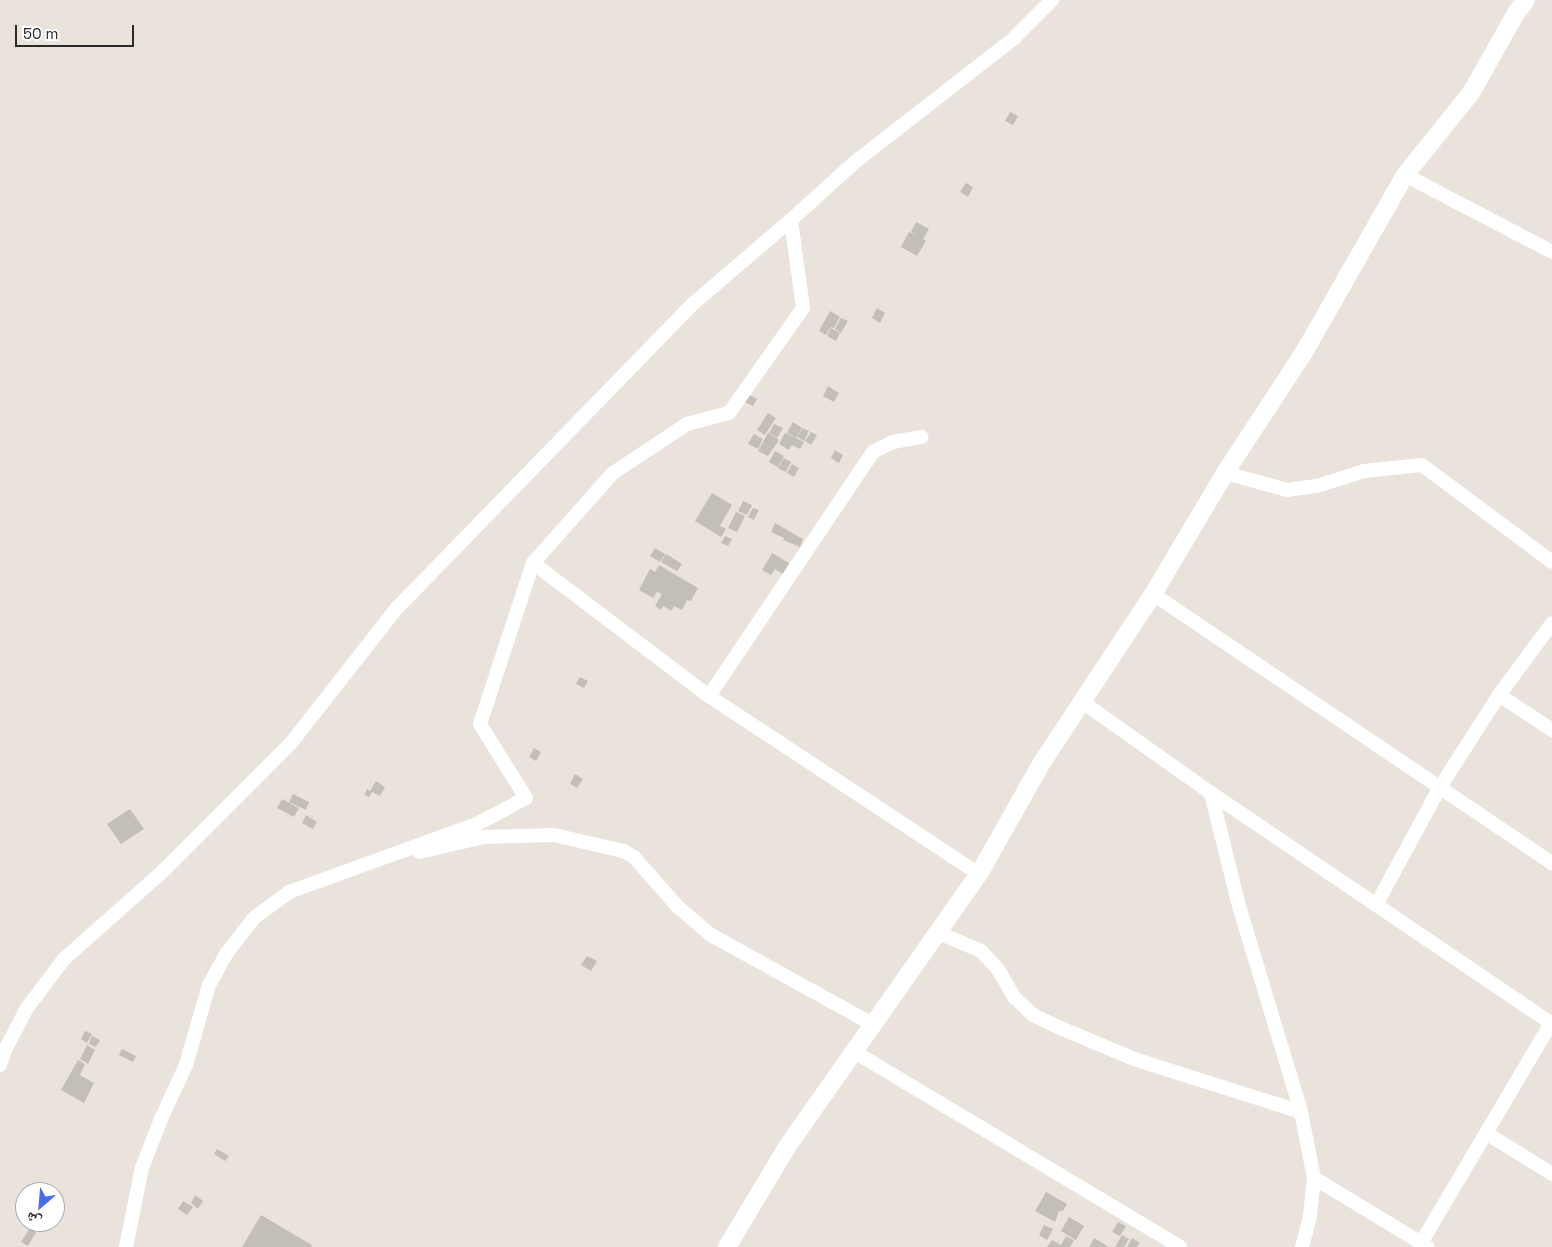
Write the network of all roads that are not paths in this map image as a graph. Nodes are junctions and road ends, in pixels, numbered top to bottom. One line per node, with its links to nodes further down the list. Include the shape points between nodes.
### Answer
1 (1052, 0): 4 (street, via 1014,38 855,162)
2 (1526, 0): 3 (street, via 1511,20 1471,92)
3 (1405, 175): 5 (street); 7 (street, via 1303,354)
4 (791, 220): 9 (street, via 803,308 729,413 687,424 613,473); 26 (street, via 687,310 397,608 291,743 161,873 64,959 27,1008)
5 (1550, 248)
6 (922, 437): 13 (street, via 893,442 873,452)
7 (1225, 473): 8 (street, via 1287,490 1317,486 1364,471 1422,465); 10 (street)
8 (1552, 562)
9 (533, 563): 13 (street); 18 (street, via 480,724 526,798 477,824)
10 (1153, 594): 14 (street); 16 (street)
11 (1552, 623): 12 (street)
12 (1499, 695): 15 (street); 16 (street)
13 (709, 696): 20 (street)
14 (1081, 701): 17 (street); 20 (street)
15 (1552, 730)
16 (1440, 787): 19 (street); 21 (street)
17 (1211, 793): 21 (street); 27 (street, via 1238,906)
18 (371, 864): 23 (street, via 484,838 554,835 624,851 634,857 678,907 710,935); 32 (street, via 289,892 254,918 226,954 209,985 186,1065 142,1168)
19 (1552, 864)
20 (979, 874): 22 (street)
21 (1376, 905): 24 (street)
22 (939, 933): 23 (street); 27 (street, via 981,951 998,969 1015,998 1033,1015 1134,1059)
23 (872, 1024): 25 (street)
24 (1551, 1024): 28 (street)
25 (852, 1051): 33 (street, via 789,1144); 34 (street)
26 (0, 1065)
27 (1301, 1112): 30 (street)
28 (1486, 1133): 29 (street); 31 (street)
29 (1552, 1174)
30 (1314, 1178): 31 (street); 35 (street, via 1310,1217)
31 (1424, 1245)
32 (126, 1247)
33 (727, 1247)
34 (1180, 1247)
35 (1302, 1247)

